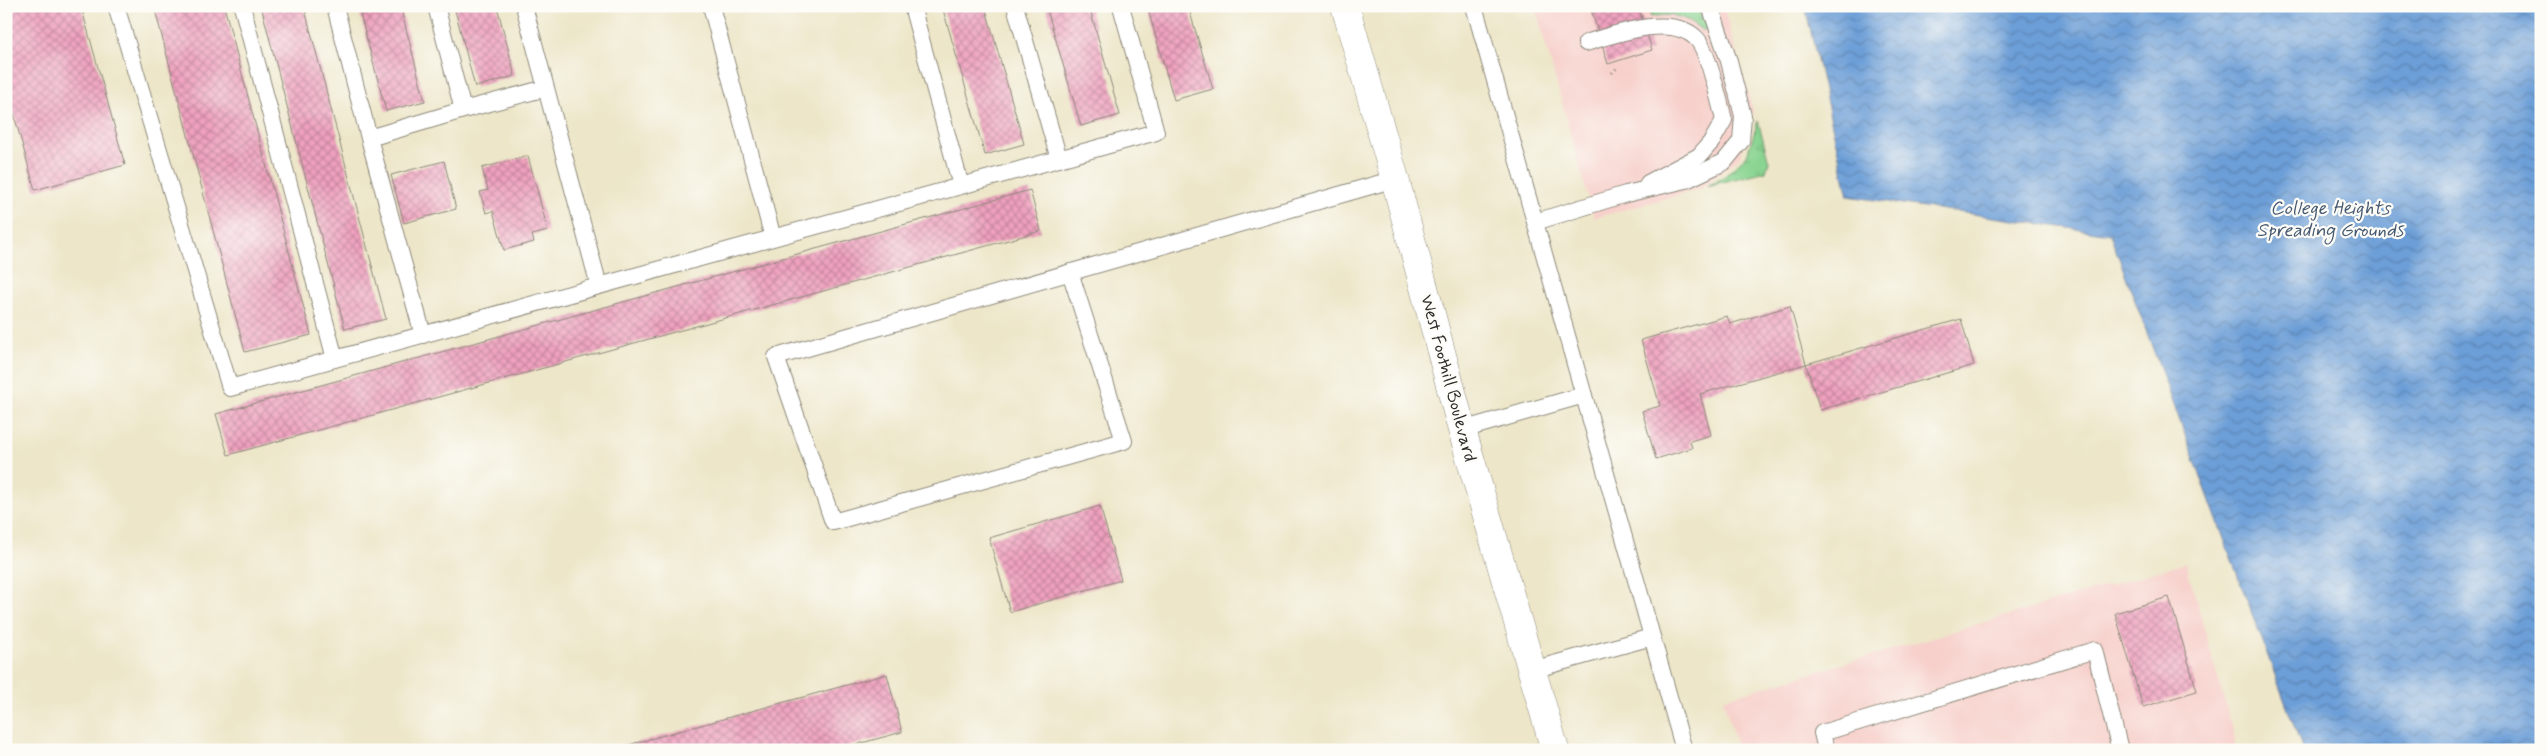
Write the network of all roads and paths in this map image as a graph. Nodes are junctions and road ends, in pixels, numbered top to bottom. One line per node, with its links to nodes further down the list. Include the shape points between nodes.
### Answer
1 (116, 6): 26 (lane, via 230,388)
2 (242, 6): 26 (lane)
3 (335, 6): 16 (lane)
4 (436, 6): 15 (lane)
5 (524, 6): 14 (lane)
6 (711, 6): 22 (lane)
7 (912, 6): 19 (lane)
8 (1016, 6): 17 (lane)
9 (1121, 6): 17 (lane, via 1156,132)
10 (1345, 6): 18 (main road, West Foothill Boulevard)
11 (1474, 6): 21 (lane)
12 (1710, 6): 20 (lane, via 1730,61 1743,116 1741,141 1724,162 1686,180)
13 (1586, 43): 20 (lane, via 1667,25 1698,39 1714,82 1724,120 1712,141 1699,156)
14 (546, 88): 15 (lane); 24 (lane)
15 (463, 110): 16 (lane)
16 (369, 138): 25 (lane)
17 (1058, 159): 19 (lane)
18 (1395, 179): 23 (lane); 28 (main road, West Foothill Boulevard)
19 (960, 186): 22 (lane)
20 (1626, 194): 21 (lane)
21 (1535, 222): 27 (lane)
22 (773, 238): 24 (lane)
23 (1070, 272): 23 (lane, via 776,357 833,522 1124,441)
24 (599, 286): 25 (lane)
25 (423, 334): 26 (lane)
26 (335, 359)
27 (1584, 395): 28 (lane); 29 (lane)
28 (1462, 430): 30 (main road, West Foothill Boulevard)
29 (1652, 637): 30 (lane); 32 (lane)
30 (1532, 670): 31 (main road, West Foothill Boulevard)
31 (1555, 750)
32 (1684, 750)
33 (1826, 750): 34 (lane, via 1822,733 2095,650)
34 (2120, 750)

